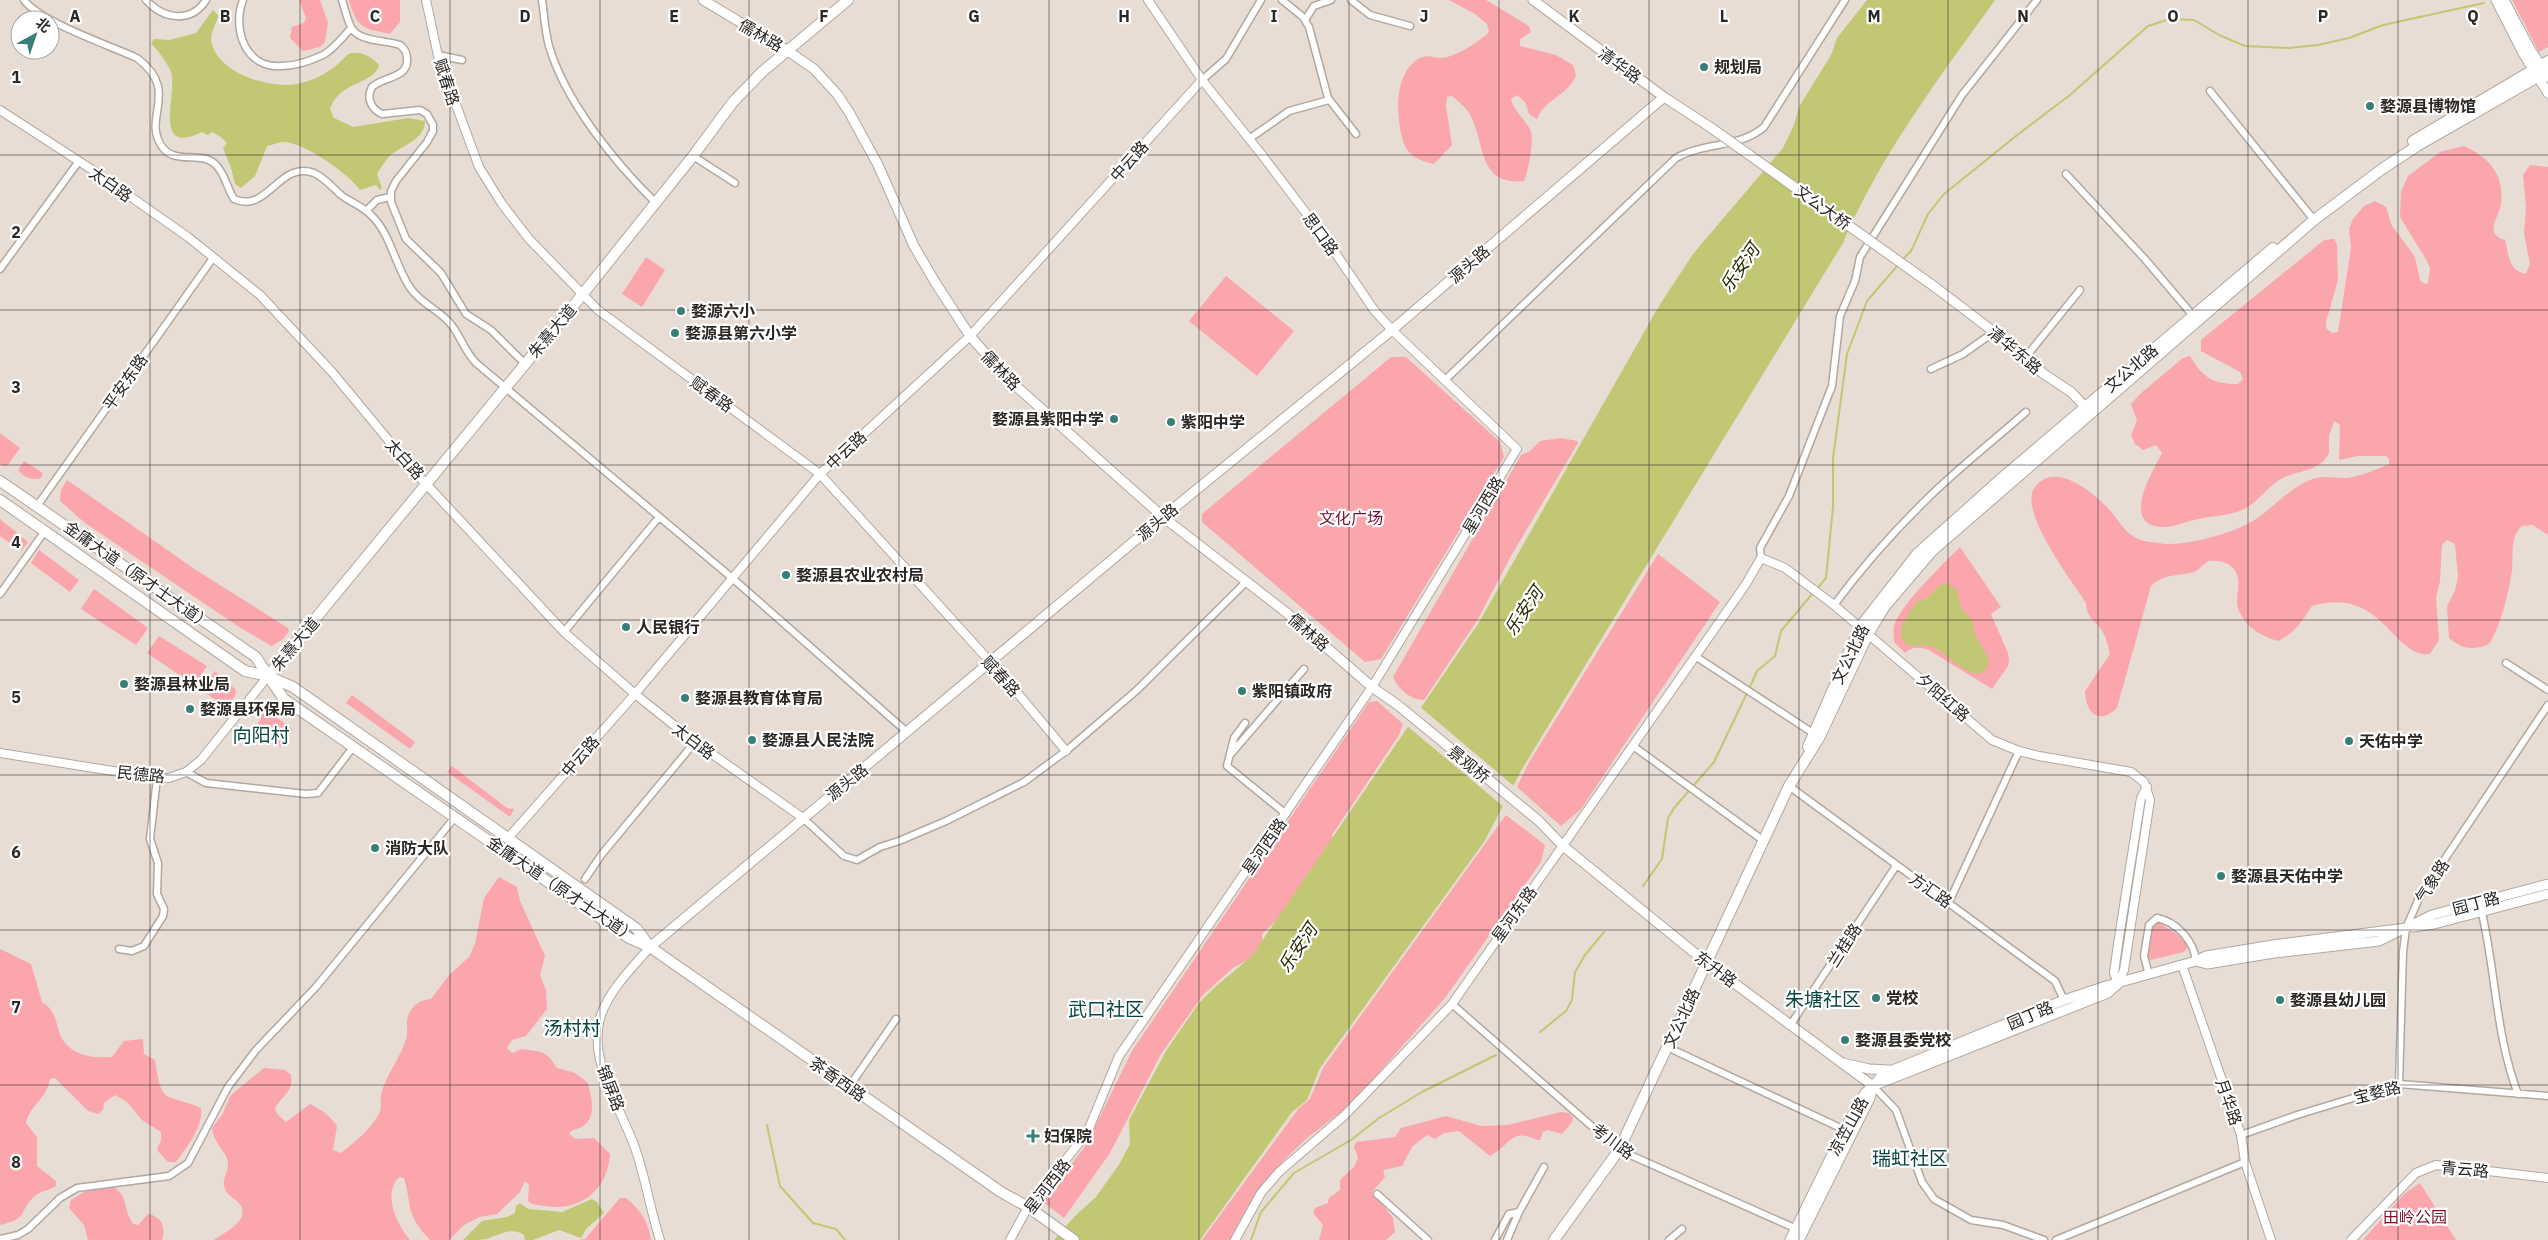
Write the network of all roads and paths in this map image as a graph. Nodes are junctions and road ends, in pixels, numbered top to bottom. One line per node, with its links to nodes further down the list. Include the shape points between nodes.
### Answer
1 (24, 0): 42 (street, via 33,9 62,25 146,64 160,85 157,134 164,148 178,157 212,161 234,199 246,203 260,199 284,177 303,171 325,180 348,201)
2 (146, 0): 3 (street, via 158,10 176,17 197,11)
3 (206, 0)
4 (243, 0): 22 (street, via 238,22 242,41 254,57 270,65 282,66 324,54)
5 (342, 0): 22 (street)
6 (426, 0): 24 (street, 赋春路)
7 (542, 0): 41 (street, via 548,45 560,76 616,162)
8 (703, 0): 23 (main road, 儒林路)
9 (848, 0): 23 (main road, 朱熹大道)
10 (1148, 0): 27 (street, 思口路)
11 (1261, 0): 27 (street, via 1226,59)
12 (1282, 0): 20 (street)
13 (1331, 0): 20 (street, via 1314,6)
14 (1351, 0): 21 (street, via 1370,15)
15 (1533, 0): 30 (main road, 清华路)
16 (1846, 0): 56 (street, via 1764,126 1746,139 1700,147 1676,158)
17 (2037, 0): 69 (street, via 1962,95 1860,257 1855,281 1840,316 1832,386 1789,496 1760,548)
18 (2496, 0): 26 (main road)
19 (2504, 0): 26 (main road)
20 (1305, 20): 31 (street, via 1310,27)
21 (1410, 26)
22 (351, 28): 40 (street, via 369,39 400,45 408,61 402,72 372,87 370,100 374,109 382,114 420,110 431,118 433,125 427,142 396,181)
23 (788, 51): 36 (main road, 朱熹大道, via 762,72 734,102); 52 (main road, 儒林路, via 814,69 849,112 878,165 914,246)
24 (438, 55): 25 (street); 48 (street, 赋春路, via 458,117 479,167 529,239)
25 (462, 60)
26 (2543, 71): 29 (main road); 43 (main road, 文公北路, via 2435,126 2374,166)
27 (1202, 80): 35 (street, 思口路); 52 (street, 中云路)
28 (2210, 90): 43 (street)
29 (2548, 93)
30 (1664, 97): 33 (main road, 清华路); 50 (main road, 源头路)
31 (1329, 100): 34 (street); 35 (street, via 1288,111)
32 (0, 110): 37 (street, 太白路)
33 (1710, 127): 46 (main road, 文公大桥, bridge)
34 (1356, 134)
35 (1249, 139): 50 (street, 思口路)
36 (693, 156): 39 (street); 41 (main road, 朱熹大道)
37 (79, 161): 44 (street, 太白路); 45 (street)
38 (2066, 174): 49 (street)
39 (735, 183)
40 (390, 197): 42 (street, via 377,200); 54 (street, via 406,239 441,273 466,314 492,330)
41 (656, 203): 48 (main road, 朱熹大道)
42 (366, 211): 57 (street, via 374,217 411,289 449,322 470,358)
43 (2312, 218): 49 (main road, 文公北路)
44 (214, 258): 63 (street, 太白路, via 260,295 297,331); 65 (street, 平安东路)
45 (0, 269)
46 (1935, 287): 51 (main road, 清华东路)
47 (2080, 290): 53 (street)
48 (582, 295): 54 (main road, 朱熹大道); 61 (street, 赋春路, via 640,342)
49 (2196, 319): 58 (main road, 文公北路)
50 (1392, 330): 56 (street, 思口路); 66 (main road, 源头路)
51 (1994, 332): 53 (main road, 清华东路); 55 (street, via 1963,354)
52 (970, 336): 61 (street, 中云路); 66 (main road, 儒林路, via 1008,379)
53 (2025, 358): 58 (main road, 清华东路, via 2071,392)
54 (525, 364): 57 (main road, 朱熹大道)
55 (1931, 369)
56 (1445, 380): 60 (street, 思口路)
57 (505, 389): 63 (main road, 朱熹大道); 67 (street)
58 (2089, 411): 74 (main road, 文公北路, via 1917,554)
59 (2026, 412): 73 (street, via 1920,506 1860,571)
60 (1517, 449): 81 (street, 星河西路)
61 (820, 474): 70 (street, 中云路); 77 (street, 赋春路)
62 (0, 481): 65 (main road, 金庸大道（原才士大道）)
63 (426, 483): 75 (street, 太白路); 80 (main road, 朱熹大道)
64 (0, 500): 68 (main road, 金庸大道（原才士大道）)
65 (37, 506): 80 (main road, 金庸大道（原才士大道）, via 256,657)
66 (1162, 516): 71 (main road, 儒林路); 77 (main road, 源头路)
67 (659, 517): 70 (street); 75 (street)
68 (45, 531): 72 (street); 80 (main road, 金庸大道（原才士大道）, via 245,671)
69 (1761, 558): 73 (street, 夕阳红路, via 1785,568); 76 (street, 星河东路)
70 (732, 577): 83 (street, 中云路); 86 (street)
71 (1246, 582): 81 (main road, 儒林路); 91 (street, via 1137,690)
72 (0, 594)
73 (1834, 605): 74 (street, 夕阳红路)
74 (1864, 631): 87 (main road, 文公北路); 92 (street, 夕阳红路, via 1992,740)
75 (564, 632): 83 (street, 太白路)
76 (1695, 656): 87 (street); 90 (street, 星河东路)
77 (991, 662): 86 (main road, 源头路); 91 (street, 赋春路)
78 (2506, 663): 82 (street)
79 (1304, 669): 94 (street)
80 (268, 676): 89 (main road, 金庸大道（原才士大道）, via 284,699); 95 (street, 民德路, via 201,760); 101 (main road, 金庸大道（原才士大道）, via 294,687)
81 (1372, 687): 98 (street, 星河西路); 103 (main road, 景观桥, via 1539,821)
82 (2548, 690)
83 (635, 694): 88 (street, 太白路); 101 (street, 中云路)
84 (2548, 705): 110 (street, 气象路, via 2420,896)
85 (1245, 723): 94 (street, via 1234,738)
86 (908, 732): 100 (main road, 源头路)
87 (1816, 735): 97 (main road, 文公北路)
88 (695, 742): 100 (street, 太白路); 105 (street, via 602,854)
89 (354, 746): 95 (street, via 318,793 206,783); 99 (main road, 金庸大道（原才士大道）)
90 (1632, 746): 102 (street); 103 (street, 星河东路)
91 (1066, 751): 100 (street, via 1024,782 857,860 844,856)
92 (2019, 752): 108 (street); 117 (street, 夕阳红路, via 2131,772 2147,787 2150,800 2124,970)
93 (0, 753): 96 (street, 民德路)
94 (1228, 758): 98 (street, via 1227,766 1231,770)
95 (186, 772): 96 (street, 民德路, via 169,778)
96 (156, 778): 112 (street, via 150,839 158,862 157,894 164,909 163,916 144,946 132,951)
97 (1790, 786): 102 (main road, 文公北路); 104 (street, 方汇路)
98 (1286, 814): 137 (street, 星河西路, via 1119,1056 1085,1136)
99 (456, 816): 111 (main road, 金庸大道（原才士大道）, via 629,938); 141 (street, via 316,987 256,1050 228,1087 188,1163 169,1176 77,1188 60,1198 28,1229)
100 (803, 818): 111 (main road, 源头路)
101 (509, 837): 111 (main road, 金庸大道（原才士大道）, via 637,929)
102 (1764, 841): 114 (main road, 文公北路)
103 (1563, 846): 114 (main road, 东升路 / 东升路); 119 (street, 星河东路)
104 (1896, 866): 108 (street, 方汇路); 121 (street, 兰桂路)
105 (586, 878)
106 (2548, 884): 109 (main road, 园丁路)
107 (2548, 894): 109 (main road, 园丁路)
108 (1950, 902): 118 (street, 方汇路, via 2055,980)
109 (2481, 907): 110 (main road, 园丁路, via 2432,915); 128 (street, via 2495,1007)
110 (2406, 928): 113 (main road, 园丁路, via 2273,945 2206,956); 125 (street, 气象路)
111 (650, 947): 127 (main road, 茶香西路); 142 (street, 锦屏路, via 608,1002 597,1037 602,1066 634,1146)
112 (119, 949)
113 (2196, 961): 115 (main road, 园丁路); 116 (street, via 2194,947 2186,936 2157,918 2149,925 2144,956)
114 (1707, 963): 121 (main road, 东升路 / 东升路); 122 (main road, 文公北路)
115 (2182, 965): 116 (main road, 园丁路); 131 (street, 月华路)
116 (2149, 975): 117 (main road, 园丁路)
117 (2118, 984): 118 (main road, 园丁路); 126 (main road, via 2108,993)
118 (2064, 1000): 124 (main road, 园丁路)
119 (1452, 1004): 132 (street, 考川路); 145 (street, 星河东路, via 1345,1115 1279,1172 1261,1193)
120 (896, 1019): 127 (street)
121 (1791, 1024): 123 (main road, 东升路 / 东升路)
122 (1667, 1047): 130 (street); 132 (main road, 文公北路)
123 (1840, 1063): 124 (main road, via 1873,1070); 126 (main road, 东升路 / 东升路)
124 (1894, 1070): 126 (main road, 园丁路, via 1883,1074)
125 (2399, 1084): 128 (street, 宝婺路); 131 (street, 宝婺路)
126 (1873, 1086): 130 (main road, 凉笠山路, via 1865,1094); 152 (street, via 1896,1110 1922,1182 1934,1199 1971,1220 2003,1225)
127 (849, 1087): 137 (main road, 茶香西路, via 1001,1192)
128 (2518, 1094): 129 (street, 宝婺路)
129 (2548, 1096)
130 (1848, 1132): 140 (main road, 凉笠山路)
131 (2241, 1136): 133 (street, 月华路)
132 (1620, 1150): 140 (street, 考川路); 149 (main road, 文公北路)
133 (2245, 1162): 153 (street); 154 (street, 月华路)
134 (1544, 1166): 138 (street)
135 (2548, 1178): 155 (street, 青云路, via 2436,1165 2416,1172)
136 (1377, 1194): 146 (street)
137 (1028, 1207): 143 (street, 星河西路); 144 (main road, 茶香西路)
138 (1519, 1212): 147 (street, via 1509,1214); 148 (street)
139 (1682, 1229): 150 (street)
140 (1799, 1233): 151 (main road, 凉笠山路)
141 (0, 1239)
142 (660, 1240)
143 (1010, 1240)
144 (1074, 1240)
145 (1235, 1240)
146 (1428, 1240)
147 (1495, 1240)
148 (1507, 1240)
149 (1554, 1240)
150 (1669, 1240)
151 (1790, 1240)
152 (2044, 1240)
153 (2057, 1240)
154 (2271, 1240)
155 (2351, 1240)

